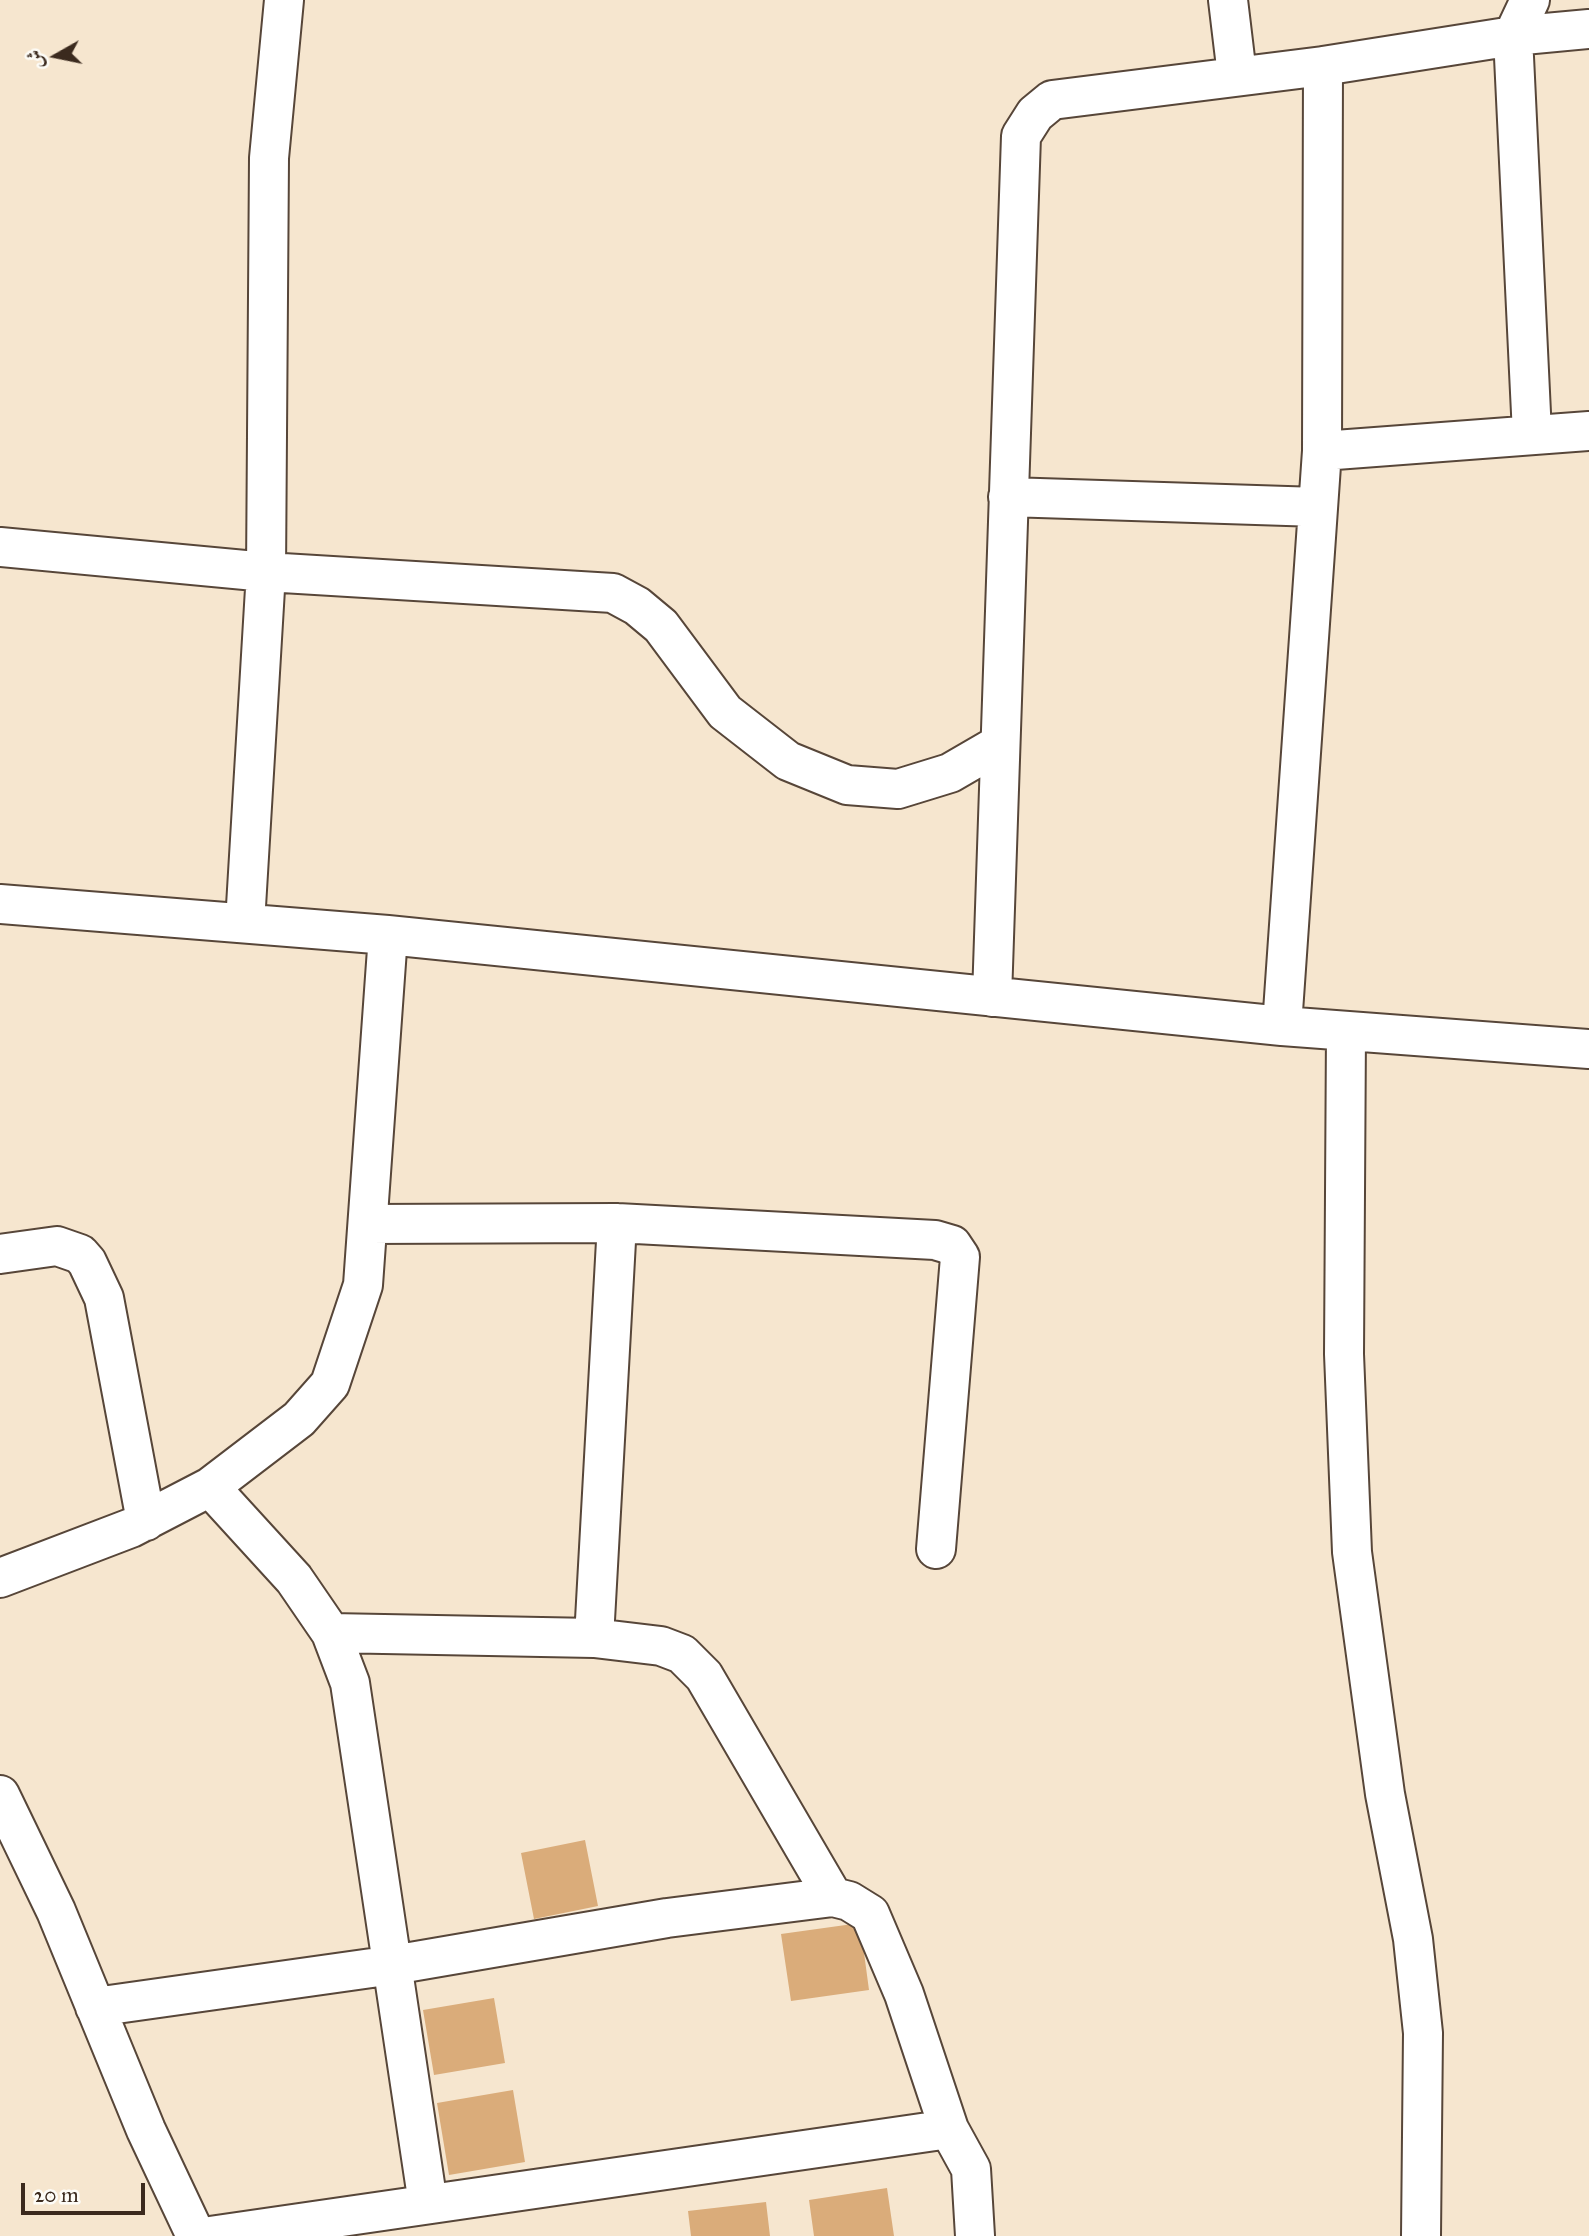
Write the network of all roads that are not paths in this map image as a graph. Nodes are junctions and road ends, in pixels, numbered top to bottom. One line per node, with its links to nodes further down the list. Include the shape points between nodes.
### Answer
1 (284, 0): 14 (street, via 269,158)
2 (1228, 0): 7 (street)
3 (1530, 0): 5 (street)
4 (1589, 29): 5 (street)
5 (1513, 36): 6 (street); 9 (street)
6 (1323, 66): 7 (street); 10 (street)
7 (1237, 75): 11 (street, via 1052,100 1035,114 1021,136)
8 (1589, 431): 9 (street)
9 (1532, 434): 10 (street)
10 (1322, 451): 12 (street)
11 (1008, 497): 12 (street); 15 (street)
12 (1318, 507): 20 (street)
13 (0, 547): 14 (street)
14 (265, 572): 15 (street, via 613,593 661,626 725,712 788,761 847,785 898,789 950,773); 17 (street)
15 (1000, 744): 19 (street)
16 (0, 904): 17 (street)
17 (245, 923): 18 (street)
18 (388, 935): 19 (street); 24 (street)
19 (992, 997): 20 (street)
20 (1282, 1026): 21 (street)
21 (1346, 1031): 22 (street); 41 (street, via 1344,1354 1352,1552 1385,1794 1413,1939 1423,2033)
22 (1589, 1049)
23 (617, 1223): 24 (street); 28 (street, via 935,1240 952,1245 960,1257); 31 (street)
24 (368, 1224): 26 (street, via 363,1285 330,1384 299,1419)
25 (0, 1254): 27 (street, via 57,1246 80,1254 86,1262 104,1298)
26 (210, 1487): 27 (street); 30 (street, via 294,1579)
27 (146, 1521): 29 (street)
28 (936, 1549)
29 (0, 1578)
30 (331, 1633): 31 (street); 34 (street, via 350,1683)
31 (594, 1638): 33 (street, via 661,1646 682,1654 704,1676)
32 (0, 1795): 35 (street, via 56,1911)
33 (833, 1897): 34 (street, via 667,1919); 36 (street, via 870,1914 904,1994)
34 (393, 1965): 35 (street); 37 (street)
35 (95, 2007): 38 (street)
36 (949, 2129): 37 (street); 40 (street, via 971,2169)
37 (428, 2204): 39 (street)
38 (196, 2236)
39 (211, 2236)
40 (975, 2236)
41 (1421, 2236)

